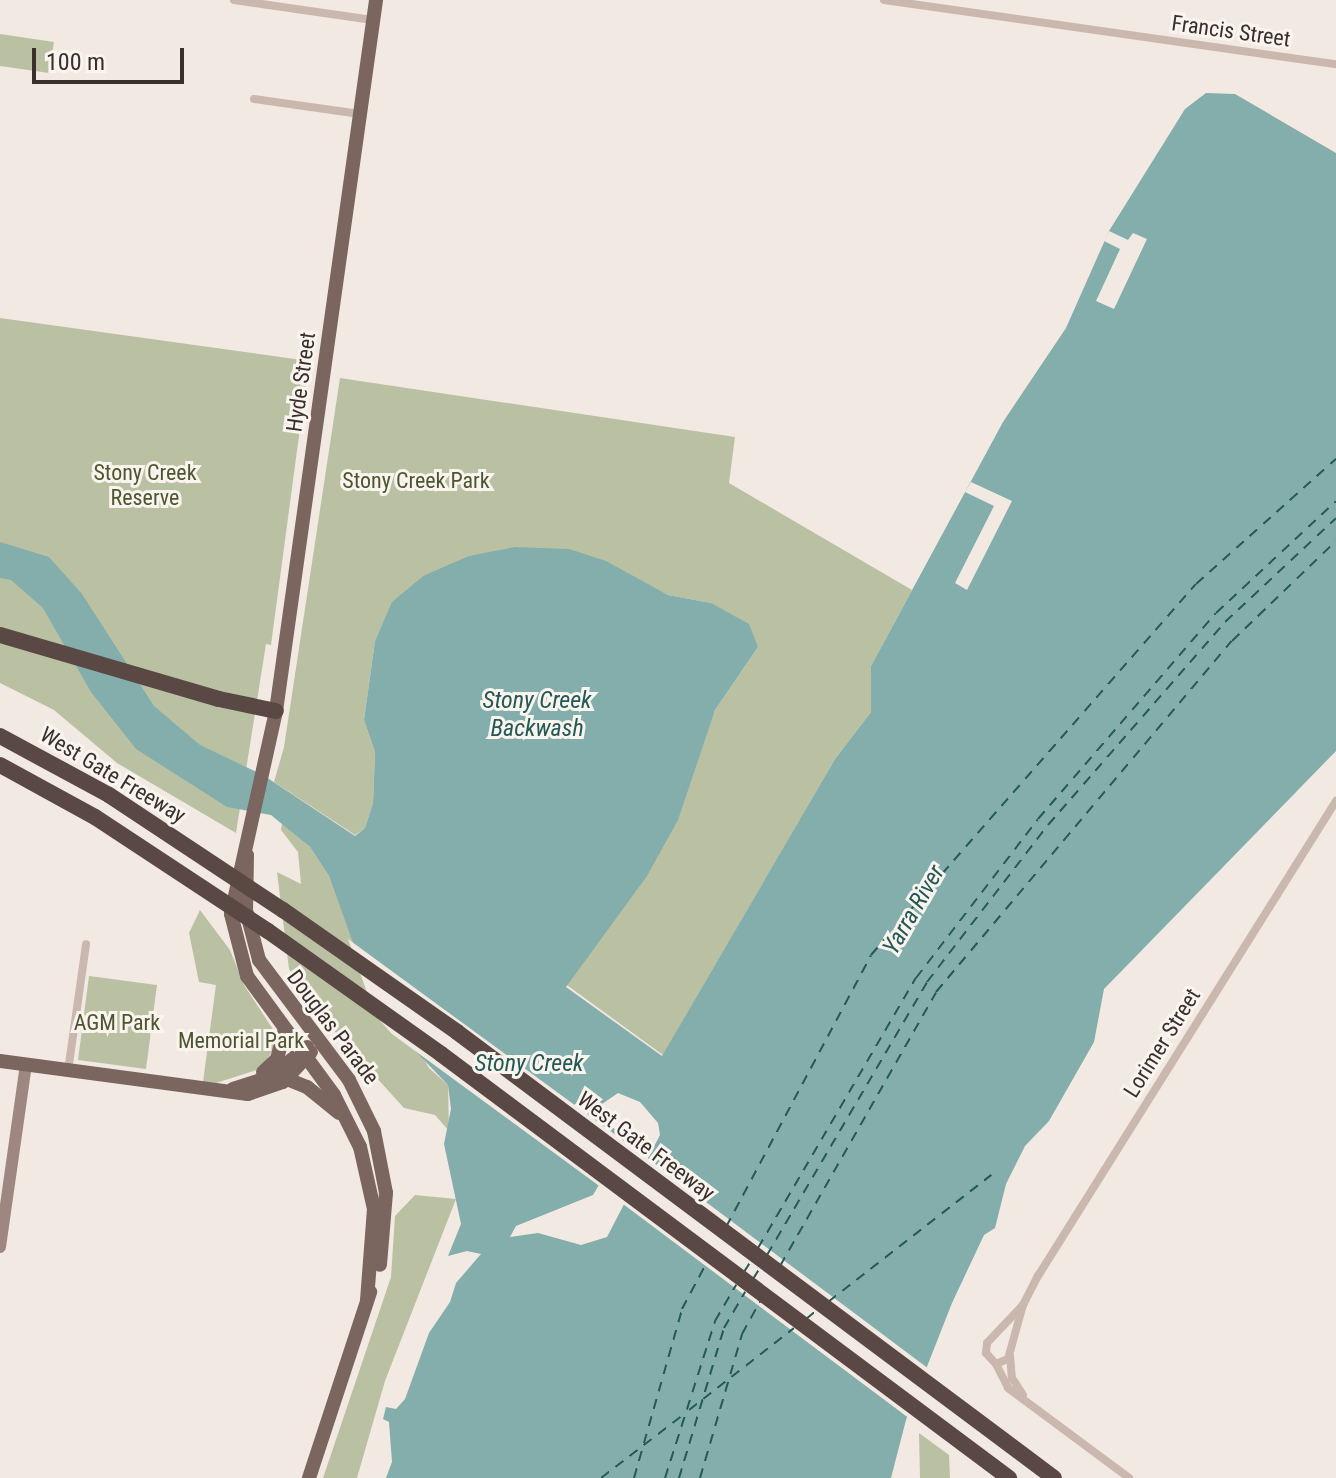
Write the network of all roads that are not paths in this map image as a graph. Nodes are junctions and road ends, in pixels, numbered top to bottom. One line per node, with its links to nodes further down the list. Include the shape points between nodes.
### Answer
1 (234, 0): 3 (street)
2 (884, 0): 4 (street, Francis Street)
3 (375, 6): 6 (main road, Hyde Street)
4 (1336, 64)
5 (254, 99): 6 (street)
6 (360, 114): 8 (main road, Hyde Street)
7 (6, 637): 8 (highway)
8 (276, 711): 11 (main road, Hyde Street)
9 (0, 736): 32 (highway, West Gate Freeway, bridge, via 109,795 306,926)
10 (0, 765): 31 (highway, West Gate Freeway, bridge, via 95,817 268,931)
11 (264, 769): 13 (main road, Douglas Parade)
12 (1336, 801): 26 (street, Lorimer Street)
13 (251, 820): 15 (main road, Douglas Parade, via 232,893 234,938 247,976); 16 (main road, Douglas Parade, via 245,898 253,945 273,984)
14 (86, 944): 20 (street)
15 (285, 1029): 17 (main road, Douglas Parade); 22 (main road, via 275,1063)
16 (318, 1042): 17 (main road); 25 (main road, Douglas Parade, via 360,1097 382,1161 384,1242)
17 (304, 1054): 21 (main road); 22 (main road, via 271,1077); 23 (main road, Douglas Parade)
18 (0, 1061): 19 (main road)
19 (26, 1065): 20 (main road); 24 (street)
20 (68, 1071): 22 (main road)
21 (287, 1079): 22 (main road, via 257,1093); 23 (main road, via 327,1101)
22 (224, 1091)
23 (355, 1135): 25 (main road, Douglas Parade, via 374,1209)
24 (0, 1247)
25 (367, 1300): 30 (main road, Douglas Parade)
26 (1023, 1305): 27 (street, Lorimer Street); 28 (street, Lorimer Street, via 987,1343 988,1356)
27 (1010, 1356): 28 (street); 29 (street, via 1012,1378)
28 (996, 1364): 29 (street, via 1005,1386)
29 (1027, 1401): 33 (street)
30 (309, 1478)
31 (1009, 1478)
32 (1054, 1478)
33 (1129, 1478)

